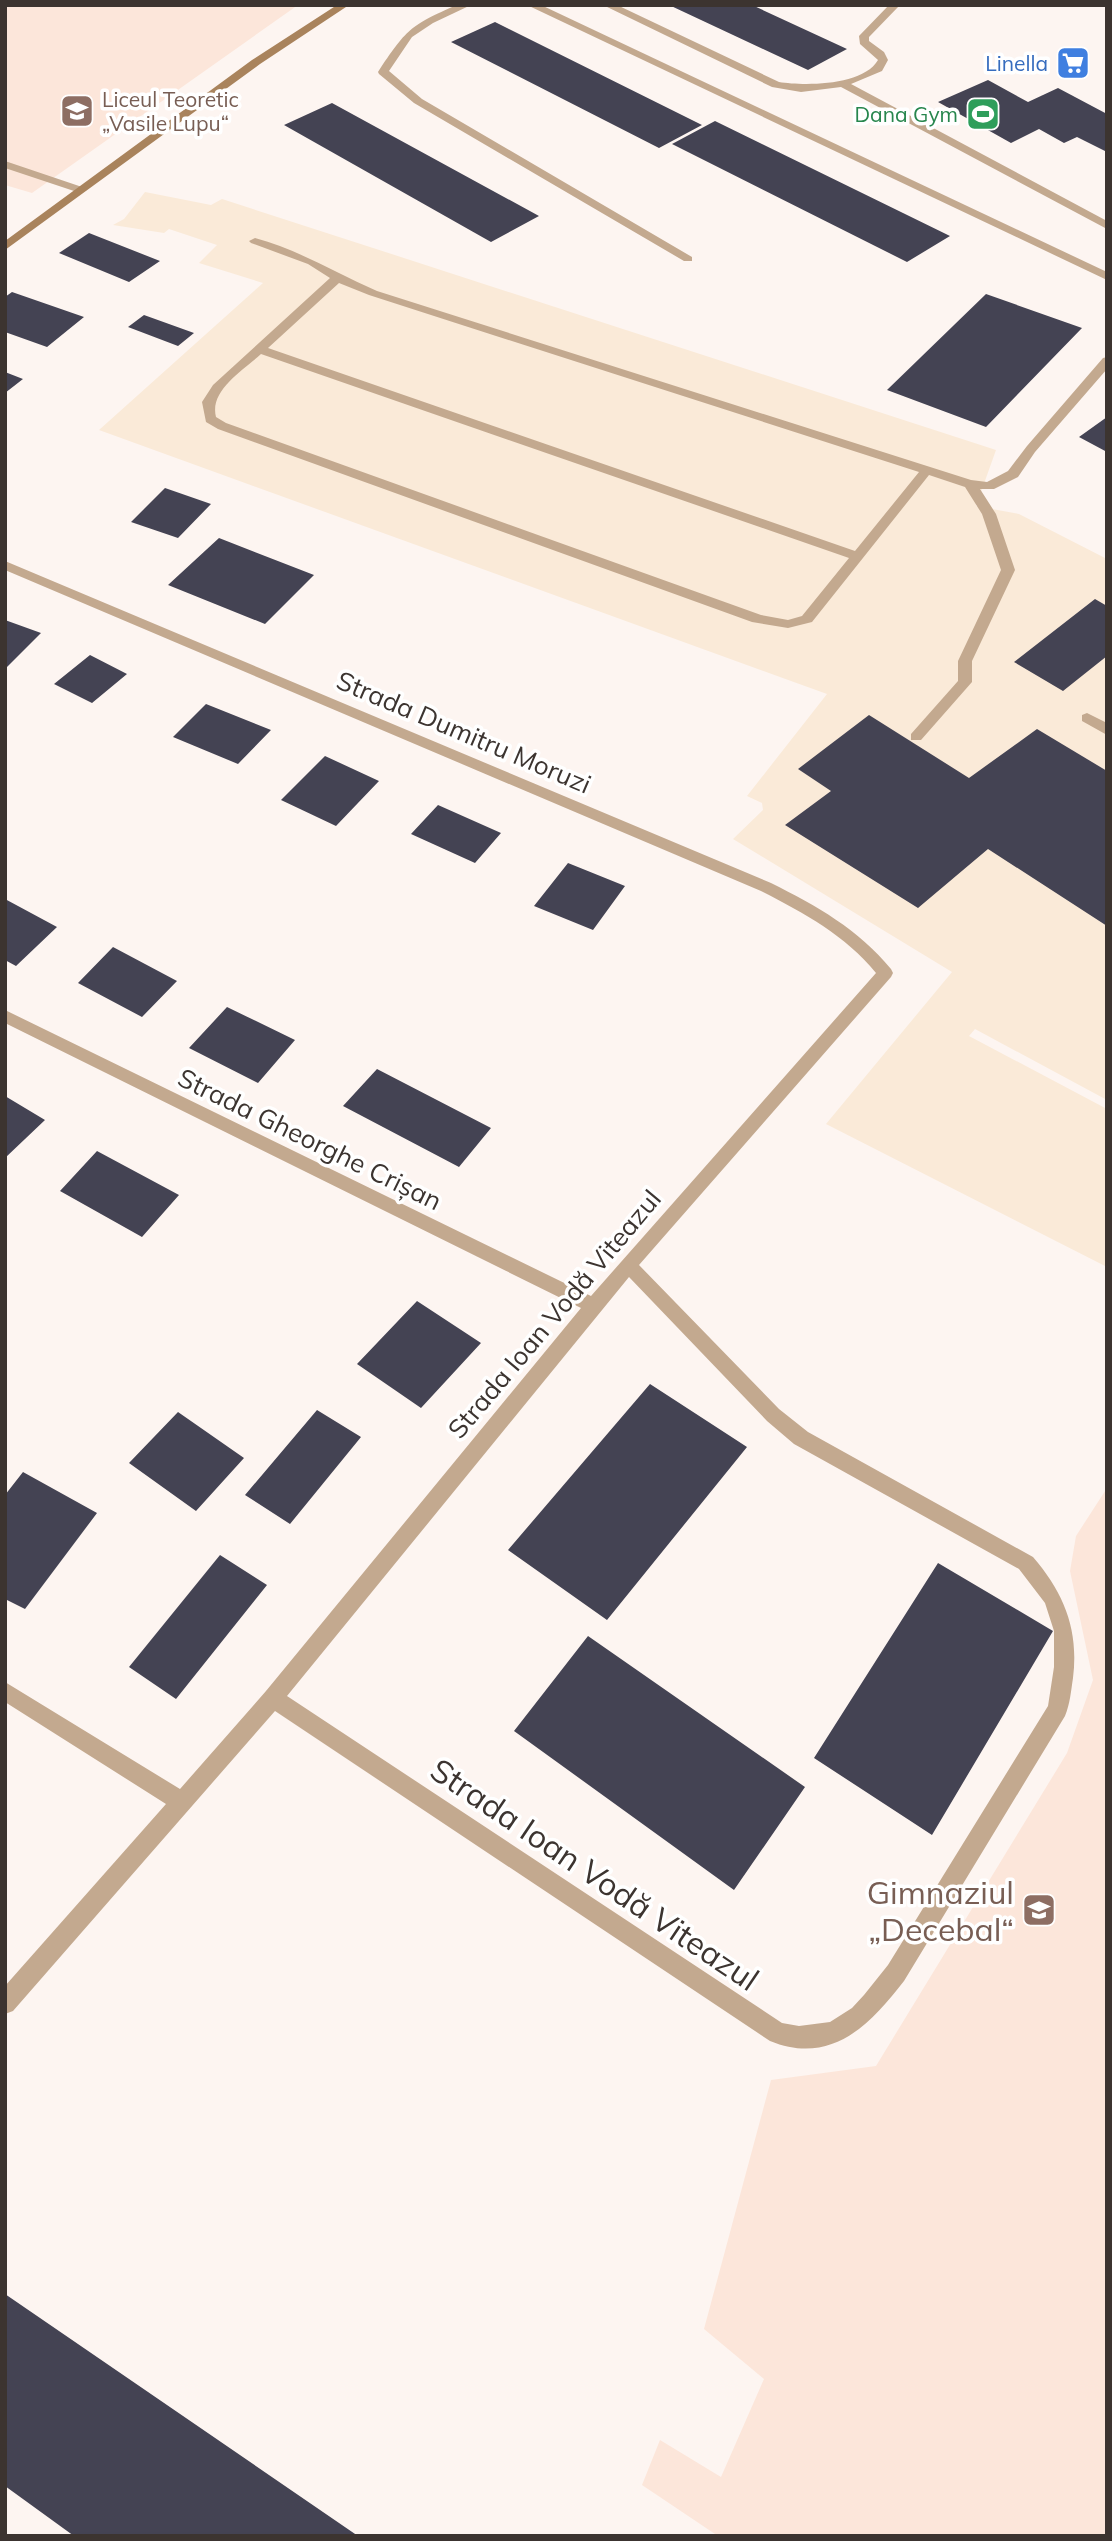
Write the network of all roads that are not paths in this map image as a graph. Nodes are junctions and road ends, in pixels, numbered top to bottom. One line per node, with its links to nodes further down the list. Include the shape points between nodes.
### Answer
1 (344, 5): 8 (main road, via 256,62)
2 (466, 5): 12 (street, via 408,35 383,72 418,101)
3 (532, 5): 13 (street)
4 (608, 5): 6 (street, via 776,85 801,89)
5 (895, 5): 6 (street, via 864,36 864,42 883,60 878,69)
6 (843, 84): 9 (street)
7 (5, 164): 8 (street)
8 (81, 190): 11 (main road)
9 (1107, 226)
10 (255, 241): 14 (street, via 312,262)
11 (5, 247)
12 (688, 260)
13 (1107, 277)
14 (337, 278): 15 (street); 17 (street, via 386,298)
15 (259, 349): 19 (street); 19 (street, via 208,399 210,419 757,619 779,625 807,620)
16 (1107, 361): 18 (street, via 1013,474 989,486)
17 (926, 471): 18 (street); 19 (street)
18 (970, 484): 23 (street, via 989,514 1008,570 965,661 965,682)
19 (859, 557)
20 (5, 565): 24 (street, Strada Dumitru Moruzi, via 766,887 829,919 867,948)
21 (1087, 718): 22 (street)
22 (1107, 730)
23 (916, 737)
24 (885, 972): 26 (street, Strada Ioan Vodă Viteazul)
25 (5, 1016): 27 (street, Strada Gheorghe Crișan)
26 (629, 1266): 27 (street, Strada Ioan Vodă Viteazul); 29 (street, Strada Ioan Vodă Viteazul, via 773,1415 801,1438 1026,1563 1057,1605 1067,1667 1058,1709 871,2007 846,2028 824,2037 799,2039 778,2033)
27 (593, 1306): 29 (street, Strada Ioan Vodă Viteazul)
28 (5, 1691): 30 (street)
29 (273, 1698): 30 (street, Strada Ioan Vodă Viteazul)
30 (180, 1801): 31 (street, Strada Ioan Vodă Viteazul)
31 (5, 2003)

